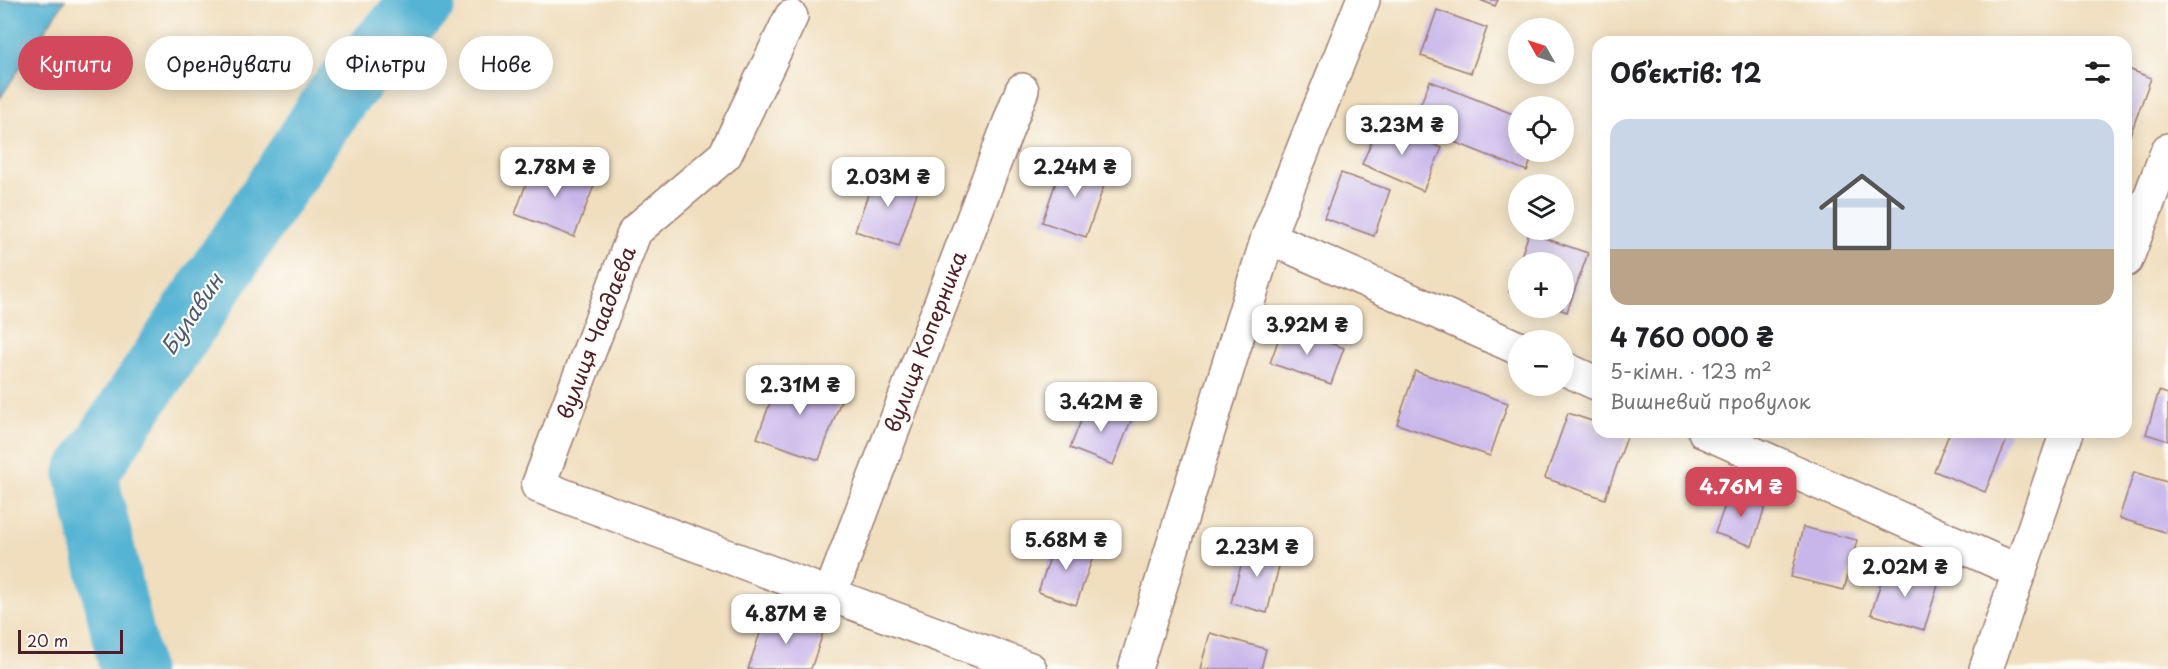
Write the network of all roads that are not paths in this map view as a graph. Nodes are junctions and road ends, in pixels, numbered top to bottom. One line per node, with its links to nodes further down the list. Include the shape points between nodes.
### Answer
1 (1363, 0): 5 (street)
2 (791, 17): 13 (street, вулиця Чаадаєва, via 725,155 635,231 538,486)
3 (1022, 90): 13 (street, вулиця Коперника)
4 (2168, 150): 6 (street)
5 (1268, 237): 7 (street); 15 (street)
6 (2132, 244)
7 (1508, 344)
8 (1574, 373): 9 (street)
9 (1592, 381)
10 (1718, 438): 12 (street)
11 (2065, 438): 12 (street)
12 (2019, 572): 16 (street)
13 (830, 595): 14 (street)
14 (1030, 669)
15 (1135, 669)
16 (1986, 669)

